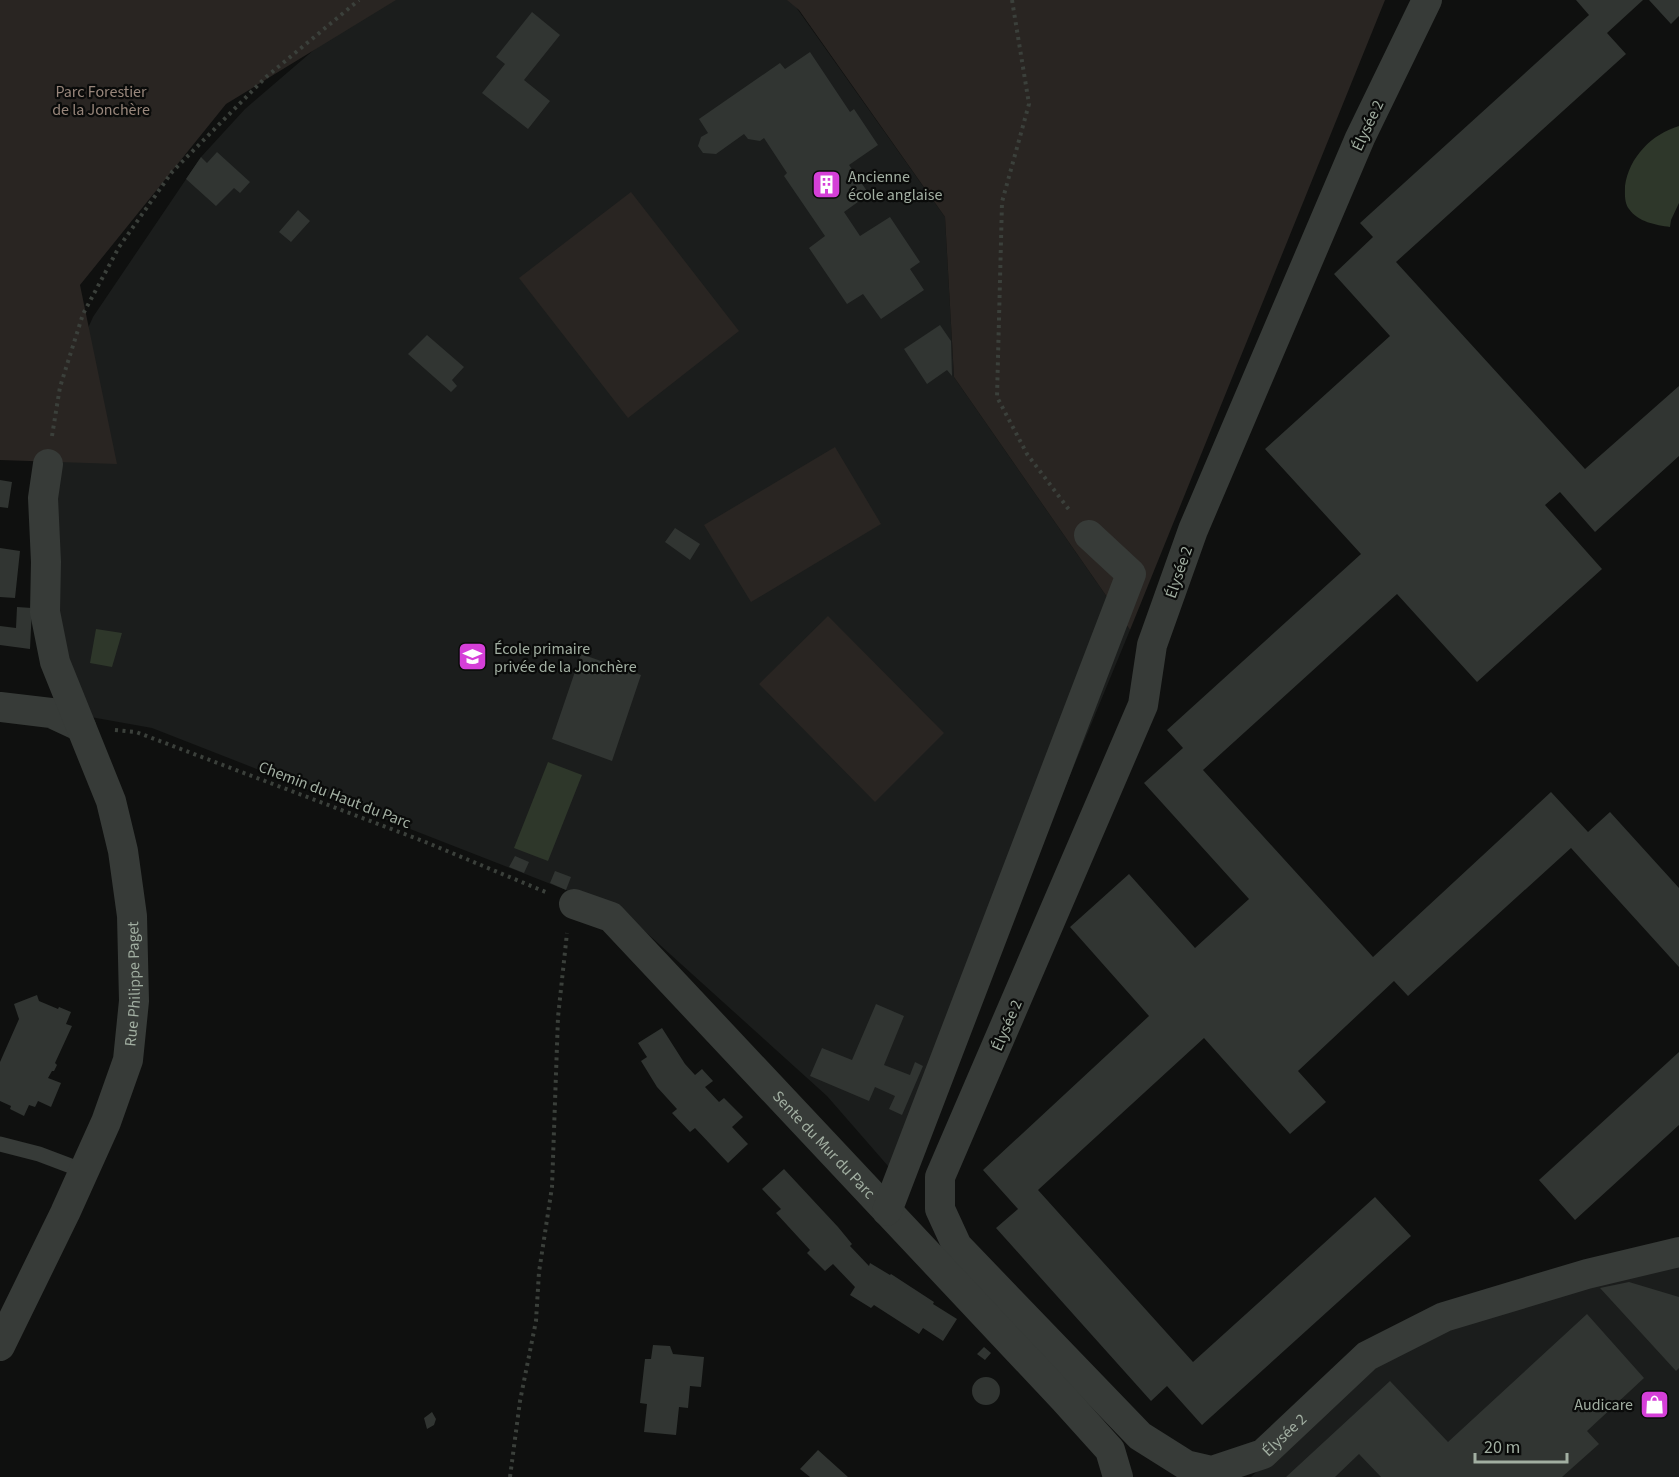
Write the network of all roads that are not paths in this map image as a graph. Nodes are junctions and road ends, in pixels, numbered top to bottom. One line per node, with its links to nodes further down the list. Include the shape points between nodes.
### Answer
1 (1427, 0): 10 (street, Élysée 2, via 1360,138 1193,530 1152,645 1143,705 940,1177 940,1209 957,1246 1140,1436 1186,1465 1212,1471 1263,1454 1367,1356 1444,1317 1587,1274)
2 (48, 464): 5 (street, Rue Philippe Paget, via 43,498 45,612 55,662)
3 (1089, 535): 9 (street, via 1131,574)
4 (0, 707): 5 (street, via 51,713)
5 (81, 727): 8 (street, Rue Philippe Paget, via 111,801 123,851 132,916 134,1001 128,1060)
6 (574, 904): 9 (street, Sente du Mur du Parc, via 611,917)
7 (0, 1144): 8 (lane)
8 (84, 1171): 11 (street, Rue Philippe Paget)
9 (886, 1211): 12 (street, Sente du Mur du Parc, via 1110,1450)
10 (1679, 1252)
11 (0, 1346)
12 (1118, 1477)

